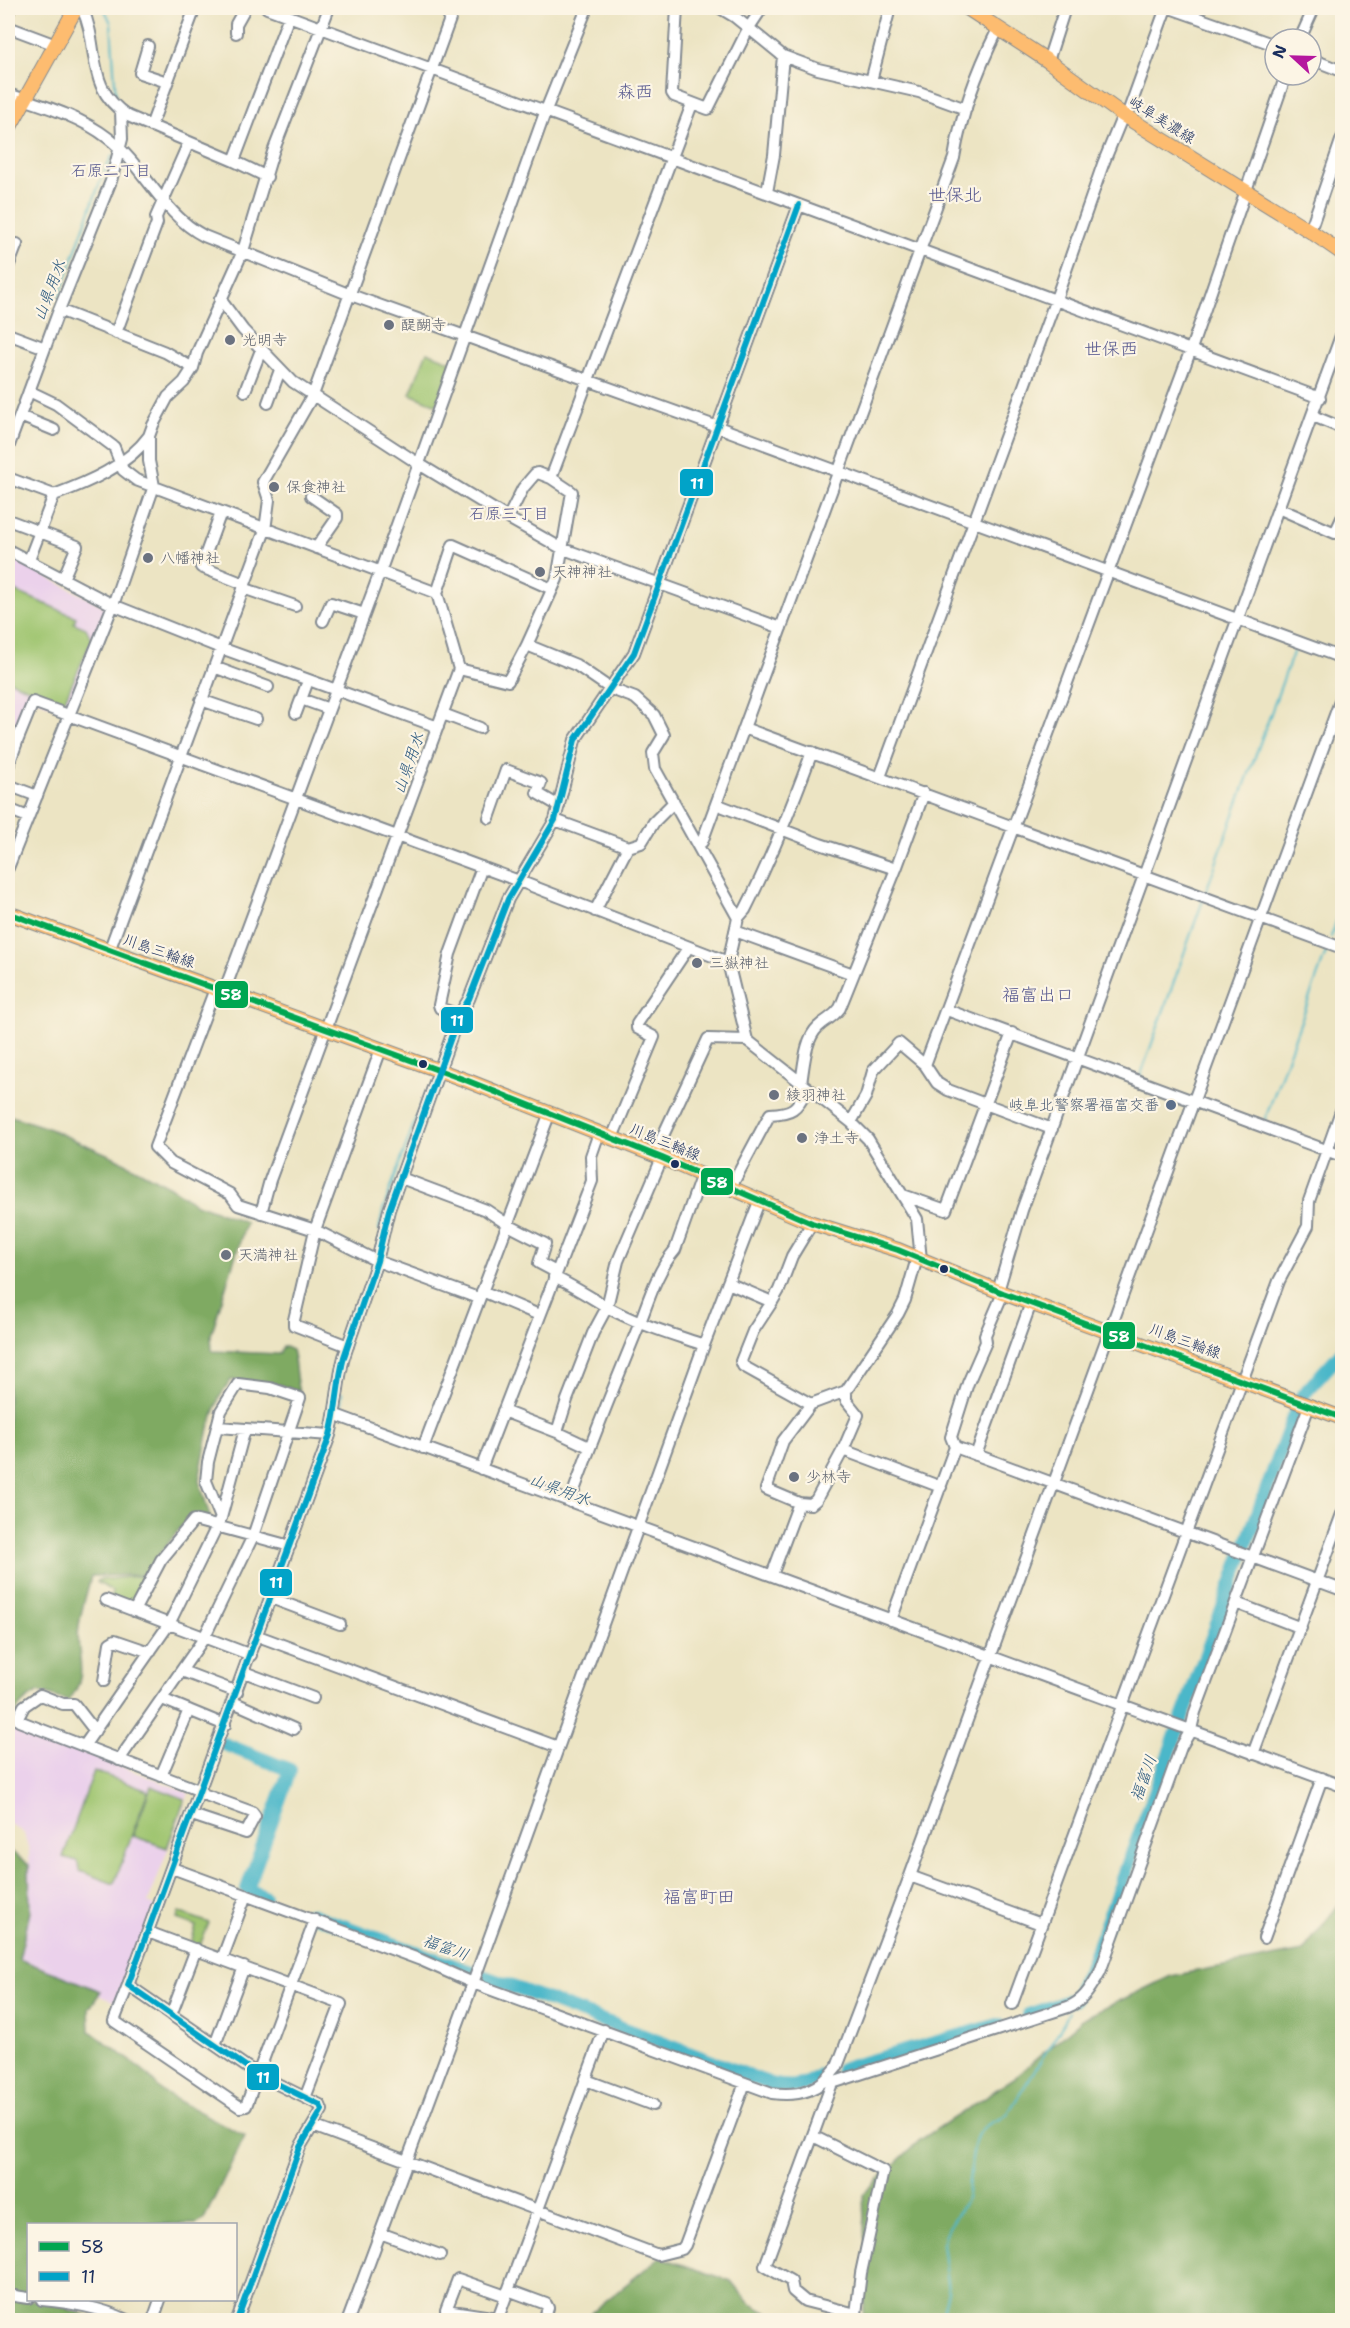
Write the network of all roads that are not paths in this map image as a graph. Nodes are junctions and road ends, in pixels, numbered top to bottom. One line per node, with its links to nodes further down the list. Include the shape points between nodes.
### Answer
1 (10, 8): 18 (street)
2 (76, 8): 27 (main road)
3 (82, 8): 40 (street, via 103,92)
4 (195, 8): 35 (street)
5 (245, 8): 25 (street, via 236,24)
6 (267, 8): 19 (street)
7 (328, 8): 21 (street)
8 (454, 8): 32 (street)
9 (587, 8): 42 (street)
10 (677, 8): 39 (street, via 672,93)
11 (720, 8): 23 (street)
12 (762, 8): 23 (street)
13 (890, 8): 34 (street)
14 (967, 8): 24 (main road, 岐阜美濃線)
15 (1065, 8): 30 (street)
16 (1168, 8): 26 (street); 43 (street, via 1129,110)
17 (1314, 8): 22 (street)
18 (8, 14)
19 (289, 16): 21 (street); 50 (street)
20 (8, 27): 27 (street)
21 (321, 27): 32 (street); 51 (street)
22 (1305, 27)
23 (748, 29): 29 (street); 39 (street, via 708,109)
24 (998, 29): 30 (main road, 岐阜美濃線); 41 (street)
25 (236, 33)
26 (1263, 41)
27 (56, 45): 38 (main road)
28 (148, 46): 35 (street, via 140,74)
29 (783, 56): 34 (street); 53 (street, via 774,155)
30 (1048, 61): 43 (main road, 岐阜美濃線)
31 (1323, 63): 33 (street)
32 (432, 67): 42 (street); 62 (street)
33 (1342, 70)
34 (871, 81): 41 (street, via 919,92)
35 (167, 82): 44 (street)
36 (1282, 87): 52 (street)
37 (8, 94): 38 (street)
38 (25, 100): 45 (main road); 48 (street, via 84,124)
39 (692, 104): 49 (street)
40 (118, 109): 44 (street); 48 (street)
41 (966, 109): 58 (street, via 954,158)
42 (546, 110): 49 (street); 69 (street)
43 (1122, 115): 52 (main road, 岐阜美濃線); 64 (street)
44 (151, 126): 47 (street)
45 (8, 130)
46 (1342, 138): 56 (street)
47 (189, 142): 50 (street); 54 (street)
48 (120, 150): 54 (street); 65 (street)
49 (672, 157): 53 (street); 75 (street)
50 (234, 161): 51 (street)
51 (267, 177): 59 (street)
52 (1245, 191): 56 (main road, 岐阜美濃線); 71 (street)
53 (766, 192): 55 (street)
54 (163, 200): 59 (street, via 197,232); 66 (street)
55 (799, 205): 58 (street); 83 (street)
56 (1310, 231): 60 (main road, 岐阜美濃線)
57 (17, 244): 61 (street)
58 (921, 249): 64 (street); 90 (street)
59 (243, 251): 62 (street); 63 (street)
60 (1342, 253)
61 (8, 267)
62 (348, 294): 69 (street); 78 (street)
63 (220, 299): 72 (street); 73 (street)
64 (1056, 299): 71 (street); 101 (street)
65 (59, 310): 66 (street); 70 (street)
66 (116, 333): 73 (street)
67 (1342, 333): 79 (street)
68 (8, 334): 70 (street)
69 (466, 335): 75 (street); 89 (street)
70 (42, 347): 76 (street)
71 (1191, 349): 79 (street); 109 (street)
72 (261, 350): 74 (street); 77 (street)
73 (193, 368): 86 (street, via 168,397)
74 (280, 370): 78 (street); 80 (street)
75 (589, 380): 83 (street); 92 (street)
76 (29, 391): 81 (street); 88 (street, via 56,404 114,447)
77 (245, 391)
78 (313, 395): 89 (street); 102 (street, via 263,482 269,500)
79 (1320, 398): 82 (street)
80 (267, 403)
81 (20, 416): 85 (street); 87 (street)
82 (1314, 416): 84 (street); 96 (street)
83 (718, 427): 90 (street); 111 (street)
84 (1342, 428)
85 (54, 430)
86 (149, 436): 88 (street, via 138,451); 93 (street)
87 (8, 448)
88 (120, 463): 93 (street, via 136,480); 94 (street, via 85,484)
89 (419, 464): 98 (street); 108 (street)
90 (838, 471): 101 (street); 120 (street)
91 (8, 478): 94 (street)
92 (551, 478): 98 (street, via 535,474); 105 (street, via 572,492)
93 (154, 486): 97 (street); 115 (street)
94 (54, 495): 103 (street)
95 (311, 496): 104 (street, via 338,514)
96 (1278, 508): 99 (street, via 1335,533); 118 (street)
97 (221, 512): 102 (street); 112 (street, via 201,567)
98 (508, 518): 105 (street)
99 (1342, 518)
100 (8, 520): 103 (street)
101 (975, 522): 109 (street); 145 (street)
102 (265, 530): 104 (street); 112 (street)
103 (40, 532): 107 (street); 110 (street, via 76,546)
104 (316, 548): 108 (street)
105 (561, 548): 111 (street); 113 (street)
106 (8, 550): 107 (street)
107 (29, 560): 110 (street)
108 (380, 572): 114 (street); 117 (street)
109 (1109, 572): 118 (street); 157 (street)
110 (63, 579): 115 (street)
111 (660, 584): 120 (street); 128 (street, via 634,653)
112 (244, 586): 116 (street); 122 (street)
113 (552, 589): 114 (street, via 453,545); 121 (street)
114 (437, 593): 125 (street)
115 (113, 605): 122 (street); 136 (street)
116 (295, 606)
117 (364, 614): 119 (street, via 331,603); 129 (street)
118 (1238, 618): 123 (street); 165 (street)
119 (324, 621)
120 (781, 628): 140 (street)
121 (527, 645): 125 (street, via 508,681); 128 (street, via 576,665)
122 (221, 648): 124 (street); 129 (street)
123 (1342, 658)
124 (214, 668): 127 (street); 132 (street)
125 (459, 669): 135 (street)
126 (306, 686): 131 (street)
127 (268, 687)
128 (611, 689): 150 (street, via 635,698 654,715 664,735 653,753 655,769); 152 (street, via 575,740)
129 (335, 690): 133 (street); 138 (street)
130 (1342, 696): 170 (street)
131 (301, 699): 133 (street); 134 (street)
132 (201, 700): 137 (street); 143 (street)
133 (328, 709): 149 (street)
134 (296, 713)
135 (443, 714): 138 (street); 139 (street)
136 (69, 716): 141 (street, via 33,702); 143 (street); 148 (street)
137 (256, 720)
138 (438, 727): 159 (street)
139 (480, 728)
140 (744, 728): 142 (street); 151 (street)
141 (13, 737): 144 (street)
142 (812, 752): 145 (street); 158 (street)
143 (181, 756): 149 (street); 174 (street)
144 (8, 767)
145 (880, 777): 147 (street)
146 (8, 785): 148 (street)
147 (924, 793): 157 (street); 164 (street)
148 (37, 796): 154 (street)
149 (296, 798): 159 (street); 177 (street)
150 (674, 802): 160 (street); 161 (street, via 654,822 641,843)
151 (716, 804): 158 (street); 160 (street)
152 (559, 806): 155 (street, via 537,793 541,783 506,770); 156 (street)
153 (8, 810): 154 (street)
154 (28, 817): 163 (street)
155 (489, 818)
156 (555, 820): 161 (street); 166 (street)
157 (1014, 826): 165 (street); 178 (street)
158 (783, 830): 164 (street); 169 (street)
159 (397, 836): 162 (street); 180 (street)
160 (698, 845): 169 (street)
161 (628, 847): 167 (street)
162 (482, 867): 166 (street); 179 (street, via 450,954 439,1005)
163 (8, 868)
164 (896, 869): 176 (street)
165 (1145, 874): 170 (street); 184 (street)
166 (519, 881): 167 (street); 179 (street)
167 (595, 911): 172 (street)
168 (8, 913): 174 (main road, 川島三輪線)
169 (738, 918): 171 (street)
170 (1261, 918): 173 (street); 188 (street)
171 (735, 931): 175 (street); 176 (street)
172 (688, 948): 175 (street); 194 (street, via 637,1024 637,1028 654,1036)
173 (1342, 948)
174 (109, 951): 177 (main road, 川島三輪線)
175 (728, 962): 182 (street)
176 (854, 974): 187 (street, via 840,1008 811,1037)
177 (220, 990): 180 (main road, 川島三輪線); 203 (street, via 155,1147 171,1163 230,1194 238,1205)
178 (947, 1010): 181 (street); 185 (street)
179 (459, 1015): 186 (street)
180 (325, 1028): 183 (main road, 川島三輪線); 203 (street)
181 (1012, 1033): 184 (street); 189 (street)
182 (747, 1040): 187 (street); 196 (street, via 708,1039)
183 (381, 1049): 186 (main road, 川島三輪線); 206 (street)
184 (1078, 1058): 188 (street); 193 (street)
185 (925, 1065): 189 (street, via 937,1083); 192 (street, via 899,1043 873,1071 866,1096)
186 (439, 1072): 191 (main road, 川島三輪線); 199 (street)
187 (805, 1085): 192 (street); 200 (street, via 797,1107 791,1112 770,1114)
188 (1194, 1100): 195 (street); 218 (street)
189 (986, 1104): 193 (street); 201 (street, via 946,1210)
190 (1342, 1108): 195 (street)
191 (549, 1115): 194 (main road, 川島三輪線); 204 (street)
192 (851, 1122): 201 (street, via 868,1139)
193 (1052, 1129): 211 (street, via 1022,1210)
194 (605, 1135): 196 (main road, 川島三輪線); 209 (street, via 591,1156 592,1181)
195 (1328, 1147): 197 (street); 221 (street, via 1309,1201 1308,1226 1279,1281)
196 (658, 1156): 198 (main road, 川島三輪線); 215 (street, via 618,1261)
197 (1342, 1156)
198 (702, 1174): 200 (main road, 川島三輪線); 217 (street, via 675,1250)
199 (401, 1178): 204 (street, via 486,1210); 208 (street)
200 (731, 1187): 202 (main road, 川島三輪線)
201 (903, 1194): 207 (street, via 917,1219)
202 (760, 1199): 205 (main road, 川島三輪線); 210 (street)
203 (261, 1213): 206 (street)
204 (508, 1223): 209 (street, via 546,1244 539,1263); 212 (street)
205 (812, 1223): 207 (main road, 川島三輪線); 213 (street)
206 (315, 1230): 208 (street); 220 (street, via 294,1325)
207 (919, 1259): 211 (main road, 川島三輪線); 222 (street, via 898,1314)
208 (377, 1261): 212 (street); 220 (street)
209 (555, 1275): 215 (street); 216 (street)
210 (728, 1283): 213 (street); 219 (street)
211 (1000, 1292): 214 (main road, 川島三輪線); 235 (street, via 951,1437)
212 (480, 1294): 216 (street); 234 (street)
213 (772, 1302): 224 (street, via 753,1331 741,1361 743,1366)
214 (1031, 1303): 218 (main road, 川島三輪線); 237 (street)
215 (607, 1307): 217 (street); 231 (street, via 593,1333)
216 (539, 1315): 225 (street)
217 (640, 1322): 219 (street); 233 (street)
218 (1109, 1331): 221 (main road, 川島三輪線); 239 (street)
219 (704, 1345): 245 (street)
220 (348, 1346): 226 (street, via 339,1373)
221 (1242, 1380): 223 (main road, 川島三輪線); 246 (street)
222 (846, 1391): 224 (street); 236 (street, via 846,1400 858,1416)
223 (1303, 1403): 227 (main road, 川島三輪線); 249 (street)
224 (811, 1404): 242 (street, via 783,1441 766,1489)
225 (503, 1410): 231 (street); 238 (street)
226 (336, 1415): 232 (street); 234 (street)
227 (1342, 1418)
228 (218, 1427): 229 (street); 230 (street, via 221,1411 238,1384 270,1388 300,1398); 244 (street, via 206,1481)
229 (245, 1429): 230 (street); 244 (street)
230 (287, 1432): 232 (street); 247 (street)
231 (557, 1432): 233 (street)
232 (330, 1435): 248 (street)
233 (589, 1447): 241 (street)
234 (423, 1448): 238 (street)
235 (955, 1448): 237 (street); 240 (street)
236 (843, 1450): 240 (street); 242 (street, via 816,1500 811,1504)
237 (976, 1455): 239 (street)
238 (481, 1469): 241 (street)
239 (1053, 1484): 246 (street); 265 (street)
240 (941, 1488): 257 (street)
241 (570, 1502): 245 (street)
242 (799, 1503): 250 (street)
243 (1342, 1514): 251 (street)
244 (219, 1523): 247 (street); 256 (street, via 194,1520 161,1560); 258 (street)
245 (639, 1527): 250 (street); 279 (street)
246 (1187, 1532): 249 (street); 272 (street)
247 (253, 1536): 248 (street); 262 (street)
248 (290, 1546): 253 (street)
249 (1252, 1556): 251 (street); 255 (street)
250 (772, 1575): 257 (street)
251 (1318, 1581): 252 (street); 260 (street)
252 (1342, 1590)
253 (271, 1598): 259 (street); 261 (street)
254 (106, 1600): 256 (street)
255 (1236, 1603): 260 (street); 276 (street)
256 (134, 1611): 258 (street)
257 (891, 1620): 265 (street)
258 (169, 1624): 262 (street); 263 (street)
259 (340, 1624)
260 (1301, 1628): 280 (street)
261 (258, 1636): 264 (street); 279 (street)
262 (204, 1638): 264 (street); 266 (street)
263 (150, 1652): 268 (street, via 115,1640 110,1643); 277 (street)
264 (251, 1655): 267 (street)
265 (990, 1657): 272 (street); 288 (street)
266 (182, 1671): 269 (street); 271 (street)
267 (244, 1672): 269 (street); 270 (street)
268 (104, 1681)
269 (235, 1697): 274 (street); 275 (street)
270 (313, 1698)
271 (162, 1699): 273 (street); 281 (street)
272 (1122, 1706): 276 (street); 291 (street)
273 (189, 1710): 274 (street); 282 (street)
274 (225, 1725): 285 (street)
275 (294, 1729)
276 (1189, 1729): 280 (street); 306 (street, via 1100,1972 1089,1991 1072,2005)
277 (95, 1731): 278 (street); 278 (street, via 74,1704 40,1695 24,1706 19,1721)
278 (84, 1746): 281 (street)
279 (558, 1748): 297 (street)
280 (1253, 1754): 283 (street)
281 (119, 1760): 282 (street)
282 (161, 1776): 285 (street)
283 (1322, 1778): 284 (street); 293 (street)
284 (1342, 1786)
285 (200, 1792): 286 (street); 286 (street, via 255,1816 246,1833)
286 (192, 1815): 287 (street)
287 (172, 1868): 289 (street); 292 (street)
288 (910, 1876): 291 (street); 306 (street)
289 (246, 1895): 290 (street); 295 (street)
290 (315, 1920): 297 (street); 299 (street)
291 (1041, 1924): 300 (street)
292 (148, 1932): 294 (street); 298 (street)
293 (1264, 1938)
294 (196, 1949): 295 (street); 301 (street)
295 (222, 1959): 296 (street)
296 (244, 1967): 299 (street); 303 (street)
297 (475, 1977): 302 (street); 312 (street)
298 (128, 1985): 301 (street); 304 (street, via 114,2020 240,2107 246,2106)
299 (291, 1985): 304 (street); 308 (street, via 341,2004)
300 (1012, 2004)
301 (171, 2015): 303 (street)
302 (604, 2030): 305 (street); 307 (street)
303 (215, 2045): 304 (street)
304 (257, 2074): 308 (street)
305 (586, 2080): 309 (street); 313 (street)
306 (830, 2080): 307 (street, via 815,2089 786,2095); 311 (street)
307 (745, 2083): 313 (street, via 682,2249 658,2256)
308 (306, 2098): 310 (street, via 322,2110)
309 (653, 2105)
310 (313, 2126): 312 (street); 324 (street, via 300,2147)
311 (813, 2136): 321 (street, via 883,2171 861,2273); 321 (street, via 765,2266 791,2281 793,2291 805,2301)
312 (406, 2162): 313 (street); 314 (street)
313 (538, 2211): 316 (street)
314 (380, 2233): 315 (street); 325 (street)
315 (440, 2255)
316 (507, 2293): 316 (street, via 458,2279 446,2310 498,2318); 326 (street, via 546,2304)
317 (8, 2295): 318 (street)
318 (27, 2298)
319 (49, 2301): 322 (street, via 98,2308)
320 (160, 2301): 323 (street)
321 (857, 2317)
322 (127, 2320)
323 (153, 2320)
324 (237, 2320)
325 (348, 2320)
326 (544, 2320)

